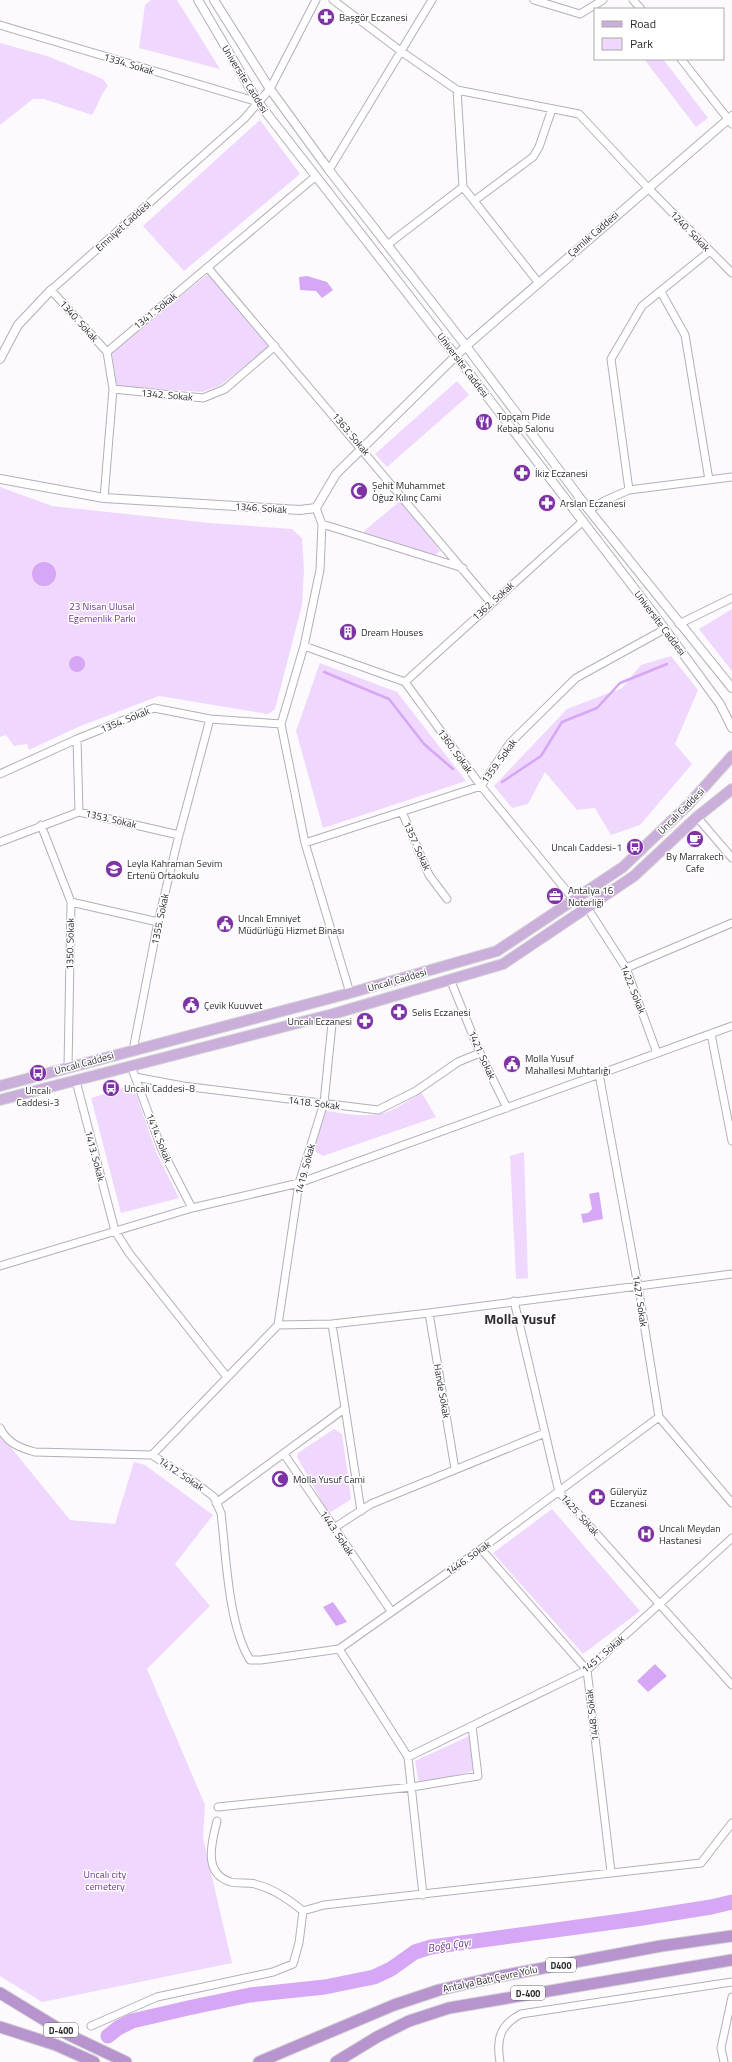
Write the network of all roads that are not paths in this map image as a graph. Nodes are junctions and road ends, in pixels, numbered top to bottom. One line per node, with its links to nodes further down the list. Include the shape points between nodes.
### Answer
1 (198, 0): 15 (street, Universite Caddesi)
2 (214, 0): 13 (street, Universite Caddesi)
3 (316, 0): 13 (street, Emniyet Caddesi)
4 (333, 0): 11 (street)
5 (432, 0): 11 (street)
6 (534, 0): 7 (street, via 580,14)
7 (603, 0)
8 (634, 0): 9 (street)
9 (640, 8)
10 (0, 26): 15 (street, 1334. Sokak)
11 (402, 52): 14 (street); 18 (street)
12 (682, 60): 17 (street)
13 (270, 89): 15 (street, Emniyet Caddesi); 18 (street, Universite Caddesi)
14 (457, 90): 16 (street, 1240. Sokak); 20 (street)
15 (258, 102): 19 (street, Universite Caddesi); 28 (street, Emniyet Caddesi, via 244,119)
16 (552, 108): 21 (street, 1240. Sokak, via 579,114); 22 (street, via 533,157)
17 (731, 119): 21 (street, Çamlık Caddesi)
18 (329, 170): 23 (street, Universite Caddesi)
19 (316, 176): 25 (street, 1341. Sokak); 33 (street, Universite Caddesi)
20 (463, 187): 22 (street); 23 (street)
21 (648, 188): 24 (street, 1240. Sokak); 27 (street, Çamlık Caddesi)
22 (474, 201): 27 (street)
23 (387, 245): 31 (street, Universite Caddesi)
24 (710, 251): 26 (street, 1240. Sokak); 29 (street)
25 (208, 268): 30 (street, 1363. Sokak); 32 (street, 1341. Sokak)
26 (732, 273)
27 (538, 282): 31 (street, Çamlık Caddesi)
28 (51, 290): 32 (street, 1340. Sokak); 34 (street, Emniyet Caddesi, via 18,325)
29 (661, 292): 39 (street, via 686,335); 40 (street, via 642,306 611,359)
30 (275, 346): 35 (street, 1342. Sokak, via 225,389 204,398); 36 (street, 1363. Sokak)
31 (466, 346): 33 (street, Çamlık Caddesi); 43 (street, Universite Caddesi)
32 (107, 352): 35 (street)
33 (456, 356): 36 (street); 44 (street, Universite Caddesi)
34 (0, 360)
35 (113, 389): 41 (street)
36 (362, 447): 42 (street, via 336,474); 46 (street, 1363. Sokak)
37 (732, 477): 39 (street)
38 (0, 479): 41 (street, 1346. Sokak)
39 (709, 480): 40 (street)
40 (629, 490): 43 (street)
41 (104, 498): 42 (street, 1346. Sokak, via 300,510)
42 (316, 508): 45 (street)
43 (589, 510): 49 (street, Universite Caddesi)
44 (582, 522): 48 (street, 1362. Sokak); 50 (street, Universite Caddesi)
45 (322, 524): 46 (street); 51 (street, via 320,570)
46 (463, 568): 48 (street, 1363. Sokak)
47 (732, 598): 49 (street)
48 (491, 603): 52 (street, 1362. Sokak)
49 (679, 624): 53 (street, Universite Caddesi)
50 (665, 629): 56 (street, Universite Caddesi, via 720,704); 60 (street, 1359. Sokak, via 576,678 510,743)
51 (304, 646): 52 (street); 55 (street)
52 (405, 682): 60 (street, 1360. Sokak)
53 (732, 688)
54 (210, 719): 55 (street, 1354. Sokak); 57 (street, 1354. Sokak, via 154,708); 66 (street, 1355. Sokak)
55 (281, 724): 68 (street)
56 (732, 728)
57 (77, 739): 59 (street, 1354. Sokak); 62 (street)
58 (732, 756): 71 (main road, Uncalı Caddesi, via 688,805 623,867)
59 (0, 774)
60 (481, 786): 63 (street, 1359. Sokak); 71 (street, 1360. Sokak)
61 (732, 789): 64 (main road, Uncalı Caddesi)
62 (79, 812): 65 (street, 1353. Sokak); 66 (street, 1353. Sokak)
63 (402, 812): 68 (street, 1359. Sokak); 70 (street, 1357. Sokak, via 429,875)
64 (697, 817): 69 (street); 73 (main road, Uncalı Caddesi, via 634,876)
65 (41, 825): 67 (street, 1353. Sokak); 72 (street, 1350. Sokak)
66 (179, 835): 74 (street, 1355. Sokak)
67 (0, 842)
68 (305, 844): 78 (street)
69 (732, 858)
70 (447, 899)
71 (574, 900): 78 (main road, Uncalı Caddesi, via 497,951)
72 (71, 902): 74 (street); 86 (street, 1350. Sokak)
73 (588, 909): 76 (street, 1422. Sokak); 77 (main road, Uncalı Caddesi, via 503,964)
74 (158, 922): 82 (street, 1355. Sokak)
75 (732, 923): 76 (street)
76 (626, 968): 84 (street, 1422. Sokak)
77 (450, 979): 79 (main road, Uncalı Caddesi); 83 (street, 1421. Sokak)
78 (350, 993): 82 (main road, Uncalı Caddesi)
79 (333, 1014): 85 (main road, Uncalı Caddesi); 92 (street, 1419. Sokak)
80 (732, 1026): 81 (street)
81 (710, 1034): 84 (street); 94 (street)
82 (133, 1050): 86 (main road, Uncalı Caddesi)
83 (480, 1053): 92 (street, 1418. Sokak, via 458,1062 416,1091 378,1110); 93 (street, 1421. Sokak)
84 (657, 1053): 87 (street)
85 (131, 1066): 88 (street, 1414. Sokak); 89 (main road, Uncalı Caddesi)
86 (68, 1068): 90 (main road, Uncalı Caddesi)
87 (599, 1074): 93 (street); 100 (street, 1427. Sokak)
88 (135, 1077): 92 (street, 1418. Sokak, via 191,1087); 96 (street, 1414. Sokak, via 162,1150)
89 (76, 1080): 91 (main road, Uncalı Caddesi); 97 (street, 1413. Sokak)
90 (0, 1086)
91 (0, 1100)
92 (324, 1103): 95 (street, 1419. Sokak)
93 (507, 1108): 95 (street)
94 (732, 1141)
95 (299, 1182): 96 (street); 104 (street, 1419. Sokak)
96 (192, 1208): 97 (street)
97 (115, 1231): 98 (street); 105 (street, 1413. Sokak, via 129,1253)
98 (0, 1266)
99 (732, 1274): 100 (street)
100 (638, 1286): 101 (street); 107 (street, 1427. Sokak)
101 (514, 1301): 102 (street); 109 (street, 1425. Sokak)
102 (429, 1313): 103 (street); 112 (street, Hande Sokak)
103 (332, 1324): 104 (street); 106 (street)
104 (278, 1325): 105 (street)
105 (227, 1377): 111 (street)
106 (344, 1409): 110 (street); 116 (street)
107 (659, 1417): 113 (street, 1446. Sokak); 114 (street)
108 (0, 1428): 111 (street, 1412. Sokak, via 9,1441 19,1448 35,1452)
109 (545, 1433): 112 (street); 113 (street, 1425. Sokak)
110 (284, 1454): 115 (street); 117 (street, 1443. Sokak)
111 (152, 1455): 115 (street, 1412. Sokak, via 214,1497)
112 (455, 1469): 116 (street, via 370,1504)
113 (559, 1492): 119 (street, 1446. Sokak); 120 (street, 1425. Sokak)
114 (732, 1503)
115 (216, 1504): 123 (street, 1412. Sokak, via 221,1513 234,1618 243,1649 250,1660)
116 (361, 1511): 117 (street)
117 (334, 1528): 121 (street, 1443. Sokak)
118 (732, 1538): 120 (street, 1451. Sokak)
119 (481, 1549): 121 (street, 1446. Sokak); 124 (street)
120 (660, 1603): 124 (street, 1451. Sokak); 125 (street, 1425. Sokak)
121 (391, 1611): 122 (street, 1446. Sokak)
122 (338, 1649): 123 (street, 1446. Sokak); 127 (street)
123 (261, 1660)
124 (587, 1670): 126 (street, 1451. Sokak); 132 (street, 1448. Sokak)
125 (732, 1685)
126 (472, 1726): 127 (street, 1451. Sokak); 128 (street, via 478,1776)
127 (408, 1757): 128 (street)
128 (412, 1787): 129 (street); 133 (street)
129 (218, 1807)
130 (217, 1821): 134 (street, via 210,1852 217,1872 230,1882 254,1884 270,1890)
131 (732, 1823): 132 (street, via 701,1863)
132 (611, 1872): 133 (street)
133 (422, 1895): 134 (street, via 324,1905)
134 (303, 1911): 141 (street, via 299,1943 293,1964 273,1972 158,1997)
135 (732, 1936): 146 (highway, Antalya Batı Çevre Yolu / D400, via 661,1946 439,1990 394,2005)
136 (732, 1960): 147 (highway, D-400, via 449,2008 409,2021)
137 (732, 1982): 148 (street, via 520,2014 503,2027 499,2039)
138 (0, 1993): 145 (highway, D-400, via 69,2035)
139 (732, 1997): 149 (street, via 721,2048)
140 (0, 2026): 142 (highway)
141 (91, 2026)
142 (19, 2032): 143 (highway, D-400); 144 (highway, D-400, via 56,2044)
143 (0, 2036)
144 (94, 2062)
145 (126, 2062)
146 (259, 2062)
147 (336, 2062)
148 (500, 2062)
149 (724, 2062)

